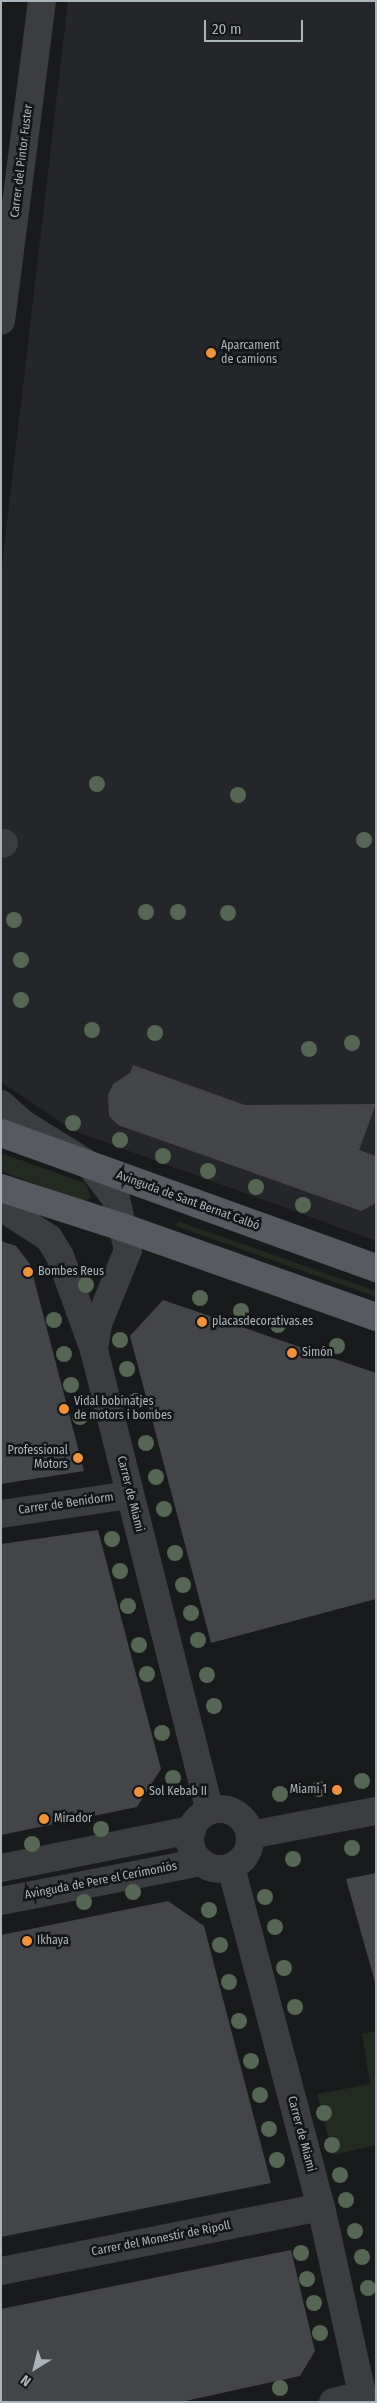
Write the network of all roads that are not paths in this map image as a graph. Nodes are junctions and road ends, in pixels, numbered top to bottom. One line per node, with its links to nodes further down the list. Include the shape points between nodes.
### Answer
1 (42, 1): 2 (street, Carrer del Pintor Fuster)
2 (1, 321)
3 (1, 1104): 5 (street, via 22,1123)
4 (1, 1133): 5 (main road, Avinguda de Sant Bernat Calbó)
5 (91, 1166): 8 (street, via 116,1199); 9 (main road, Avinguda de Sant Bernat Calbó)
6 (1, 1188): 8 (main road)
7 (1, 1207): 11 (street, Carrer de Miami, via 49,1238 60,1256)
8 (125, 1238): 10 (main road, via 175,1248); 11 (street, via 98,1324)
9 (376, 1268)
10 (376, 1317)
11 (94, 1350): 12 (street, Carrer de Miami)
12 (130, 1495): 13 (street, Carrer de Benidorm); 15 (street, Carrer de Miami)
13 (1, 1514)
14 (376, 1810): 16 (street)
15 (201, 1820): 16 (street, via 219,1809 236,1814 243,1819); 17 (street, via 191,1847); 19 (street)
16 (250, 1835): 18 (street, via 246,1855)
17 (201, 1862): 18 (street, via 215,1869); 20 (street, Avinguda de Pere el Cerimoniós)
18 (231, 1867): 21 (street, Carrer de Miami)
19 (1, 1868)
20 (1, 1901)
21 (321, 2207): 22 (street, Carrer del Monestir de Ripoll); 23 (street, Carrer de Miami)
22 (1, 2272)
23 (363, 2398): 24 (street)
24 (333, 2402)

